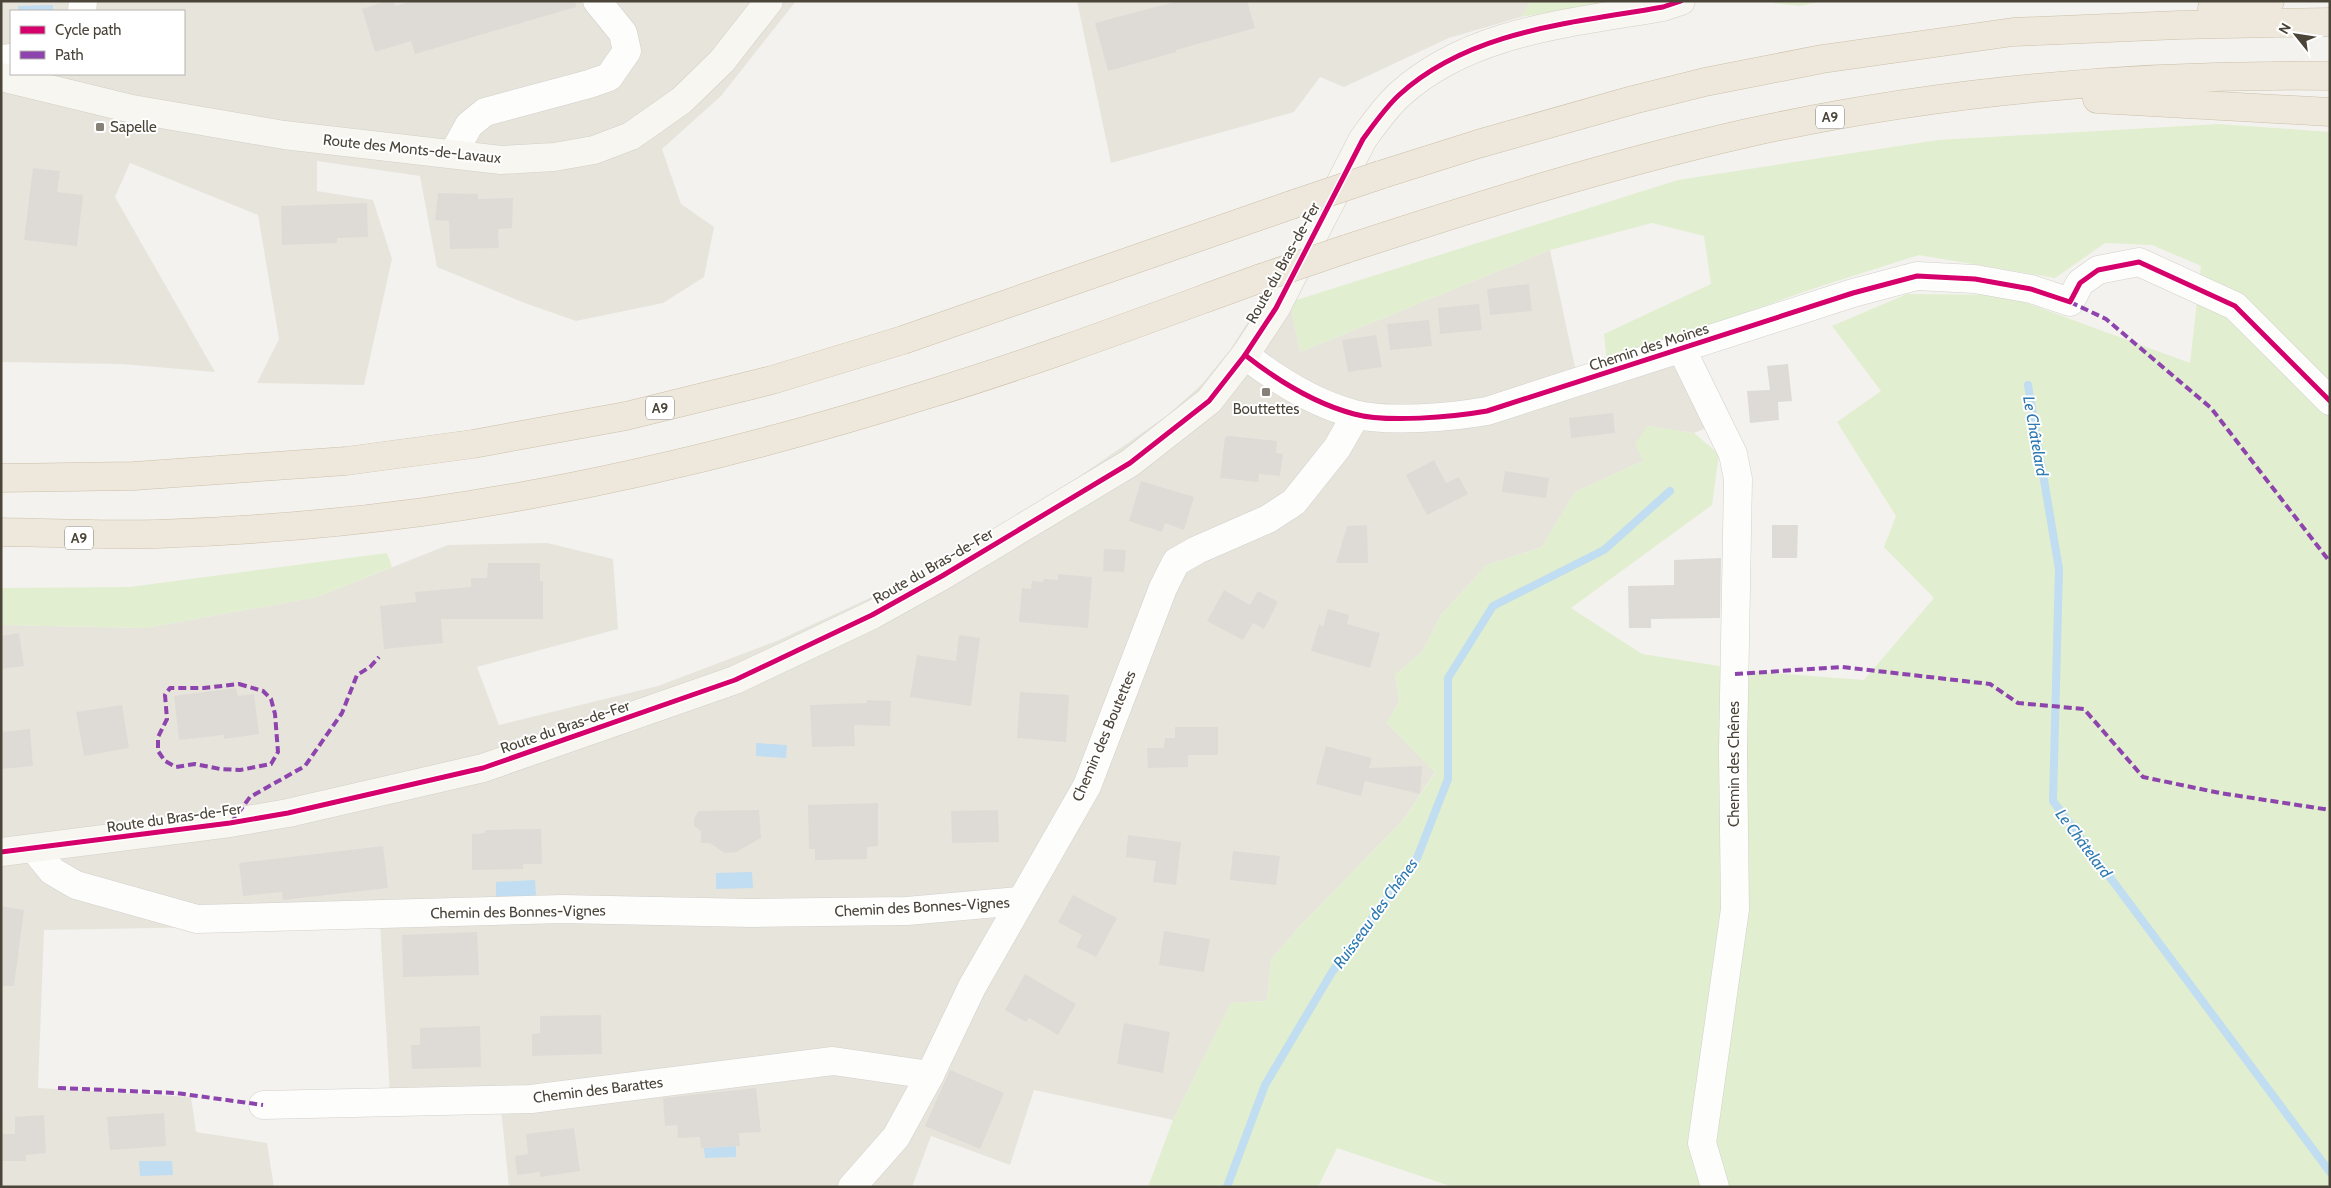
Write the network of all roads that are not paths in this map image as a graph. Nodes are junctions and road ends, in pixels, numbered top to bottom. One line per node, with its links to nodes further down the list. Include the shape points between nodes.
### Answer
1 (597, 1): 11 (street, via 623,34 627,51 609,77 485,112 470,125)
2 (769, 1): 11 (street, Route des Monts-de-Lavaux, via 722,61 682,100 631,136 594,150 554,157 500,160)
3 (1681, 1): 13 (street, Route du Bras-de-Fer, via 1507,37 1456,57 1410,86 1380,115 1363,139 1276,308)
4 (2270, 1): 6 (highway)
5 (2330, 22): 6 (highway, A9)
6 (2012, 32): 16 (highway, A9, bridge, via 1822,59 1705,82 1534,128 1380,175 903,340 772,380 626,416 473,444 336,462 143,476)
7 (2330, 76): 9 (highway, A9, via 2180,78)
8 (1, 77): 11 (street, Route des Monts-de-Lavaux, via 132,110 284,135)
9 (1978, 95): 10 (highway); 18 (highway, A9, bridge, via 1848,114 1633,161 1478,205 931,394 806,431 626,476 422,512 288,526)
10 (2330, 112)
11 (452, 154)
12 (1682, 350): 14 (street, Chemin des Moines, via 1853,293 1917,276 1975,280 2031,290 2070,302 2080,283 2098,270 2139,262 2236,306); 15 (street, Chemin des Moines, via 1487,412 1430,418); 26 (street, Chemin des Chênes, via 1733,454 1738,479 1733,751 1735,909 1702,1143)
13 (1245, 355): 15 (street, Chemin des Moines, via 1309,398); 20 (street, Route du Bras-de-Fer, via 1209,400 1130,463 872,615 735,680 483,768 288,813)
14 (2330, 401)
15 (1356, 415): 22 (street, Chemin des Boutettes, via 1337,448 1294,502 1268,519 1176,562 1087,786)
16 (1, 478)
17 (1, 532): 18 (highway, A9)
18 (156, 534): 19 (highway, A9)
19 (1, 542)
20 (35, 850): 21 (street, Route du Bras-de-Fer); 22 (street, Chemin des Bonnes-Vignes, via 52,871 76,885 197,919 562,909 751,913 908,911)
21 (1, 852)
22 (1019, 901): 23 (street, Chemin des Boutettes, via 972,987)
23 (930, 1075): 24 (street, Chemin des Barattes, via 833,1060 531,1099); 25 (street, Chemin des Boutettes, via 896,1137)
24 (262, 1106)
25 (852, 1187)
26 (1715, 1187)

